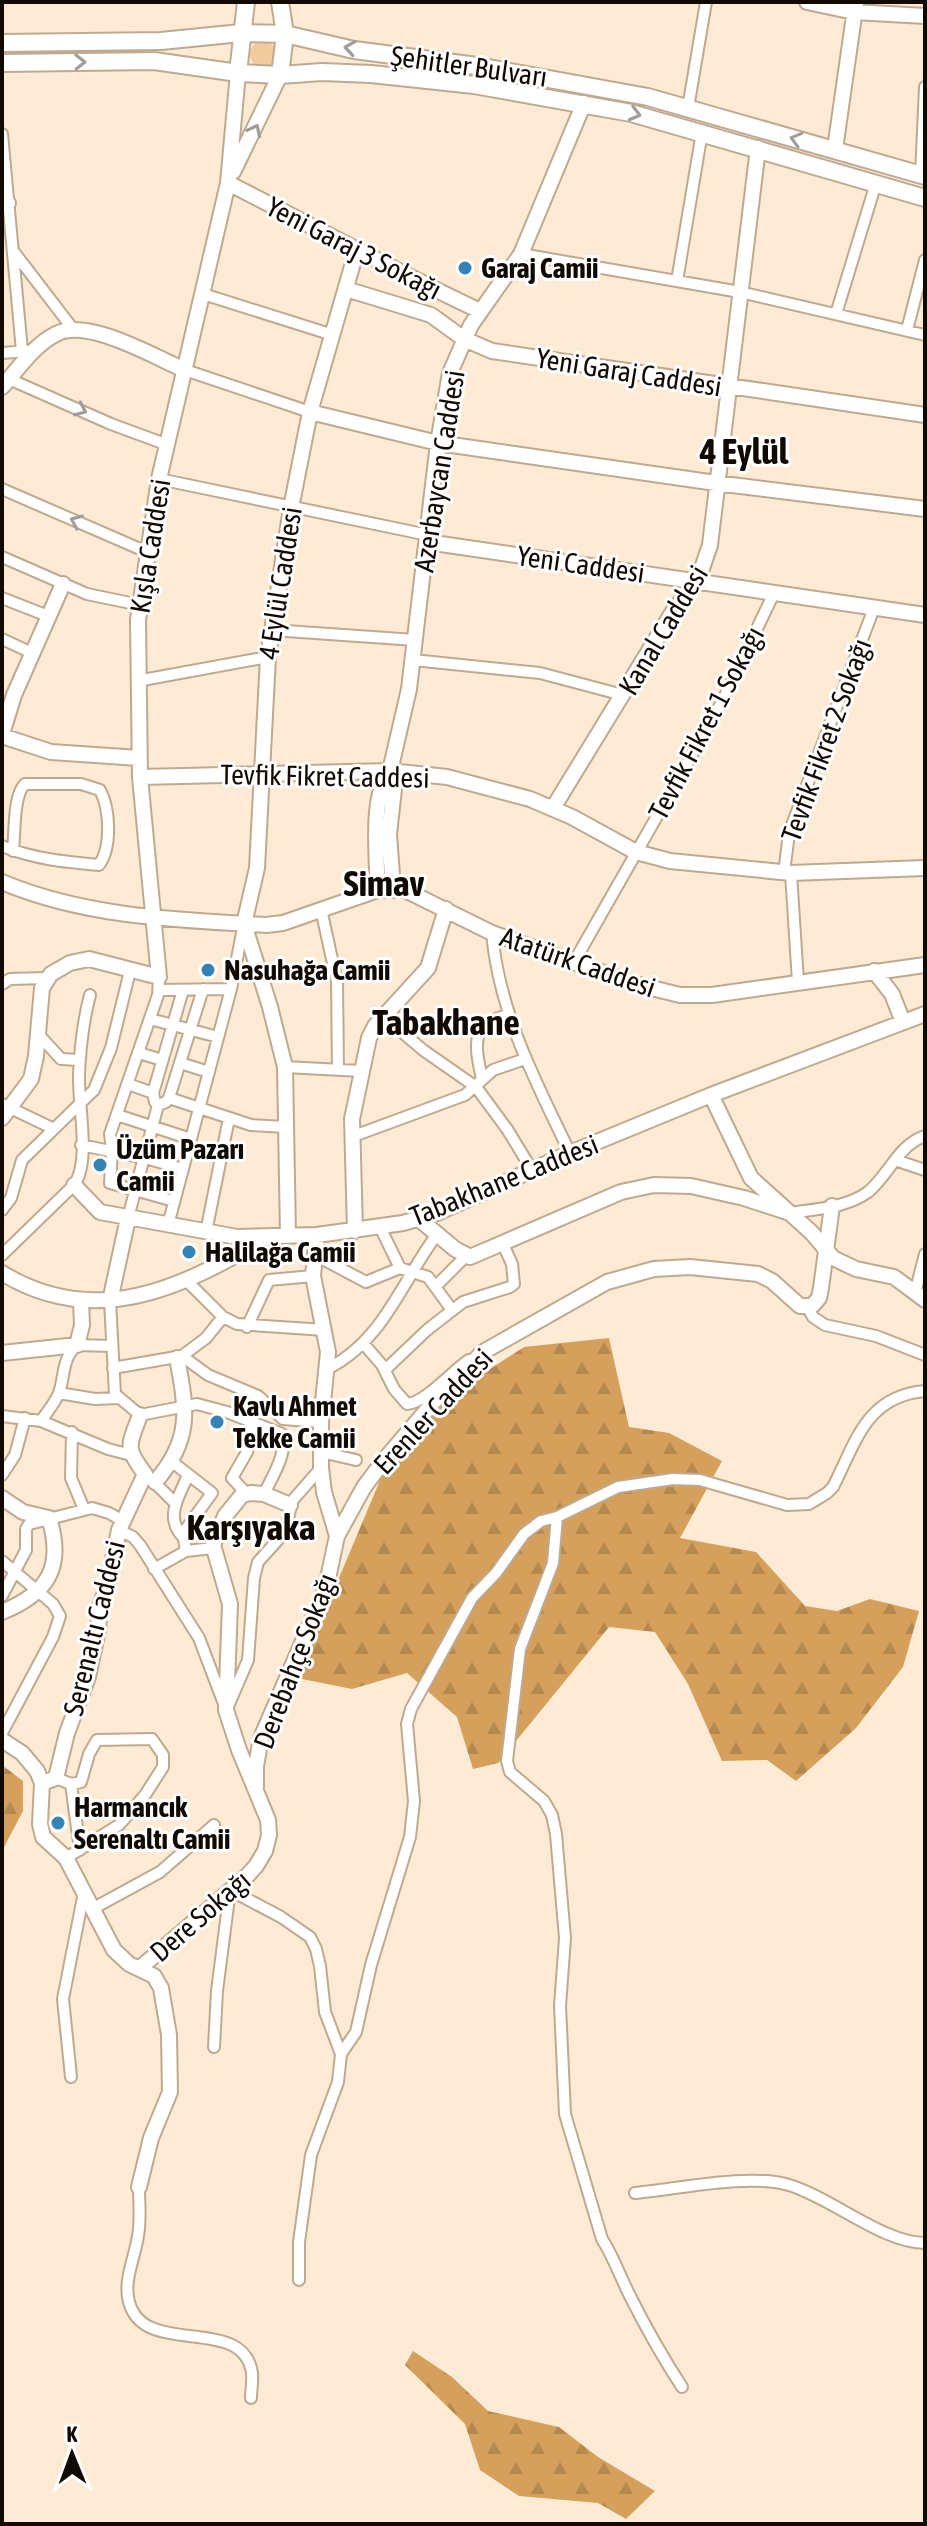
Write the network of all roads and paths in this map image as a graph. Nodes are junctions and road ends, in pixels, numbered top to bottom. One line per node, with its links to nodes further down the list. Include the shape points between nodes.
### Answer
1 (246, 2): 7 (main road)
2 (280, 2): 8 (main road)
3 (706, 2): 15 (street)
4 (807, 2): 5 (street)
5 (855, 7): 6 (street); 19 (street)
6 (925, 16)
7 (241, 33): 8 (main road, Şehitler Bulvarı); 9 (main road, Şehitler Bulvarı, via 161,41); 11 (main road)
8 (285, 34): 12 (main road); 15 (main road, Şehitler Bulvarı, one-way to 8, via 574,82 354,50)
9 (2, 43)
10 (2, 63): 11 (main road, Şehitler Bulvarı, one-way to 11, via 154,61)
11 (238, 73): 12 (main road, Şehitler Bulvarı); 21 (street, Kışla Caddesi)
12 (280, 75): 14 (main road, Şehitler Bulvarı, via 409,76); 21 (street, Kışla Caddesi, one-way to 12)
13 (925, 87): 20 (street)
14 (584, 103): 16 (main road, Şehitler Bulvarı, one-way to 16); 27 (street, Azerbaycan Caddesi)
15 (688, 108): 19 (main road, Şehitler Bulvarı, one-way to 15)
16 (702, 132): 18 (main road, Şehitler Bulvarı); 29 (street)
17 (2, 134): 24 (street)
18 (758, 148): 22 (main road, Şehitler Bulvarı); 31 (street, Kanal Caddesi)
19 (835, 149): 20 (main road, Şehitler Bulvarı)
20 (923, 175)
21 (228, 183): 25 (street, Yeni Garaj 3 Sokağı); 32 (street, Kışla Caddesi)
22 (876, 183): 23 (main road, Şehitler Bulvarı); 34 (street)
23 (925, 198)
24 (5, 204): 26 (street)
25 (357, 249): 30 (street, 4 Eylül Caddesi); 33 (street, Yeni Garaj 3 Sokağı)
26 (12, 250): 35 (street); 40 (street)
27 (521, 254): 29 (street); 33 (street, Azerbaycan Caddesi)
28 (925, 260): 36 (street)
29 (677, 281): 31 (street)
30 (346, 289): 37 (street, 4 Eylül Caddesi); 39 (street, Yeni Garaj Caddesi, via 431,315)
31 (740, 292): 34 (street); 44 (street, Kanal Caddesi)
32 (203, 294): 37 (street); 42 (street, Kışla Caddesi)
33 (480, 311): 39 (street, Azerbaycan Caddesi)
34 (836, 314): 36 (street)
35 (73, 329): 40 (street); 42 (street, via 96,332)
36 (907, 330): 38 (street)
37 (333, 335): 45 (street, 4 Eylül Caddesi)
38 (925, 335)
39 (464, 339): 44 (street, Yeni Garaj Caddesi, via 492,351); 47 (street, Azerbaycan Caddesi, via 448,383)
40 (29, 351): 41 (street); 43 (street)
41 (2, 353)
42 (185, 370): 45 (street); 48 (street, Kışla Caddesi)
43 (6, 383): 48 (street, one-way to 48)
44 (728, 387): 46 (street, Yeni Garaj Caddesi); 50 (street, Kanal Caddesi)
45 (310, 412): 47 (street); 52 (street, 4 Eylül Caddesi)
46 (925, 415)
47 (438, 443): 50 (street); 54 (street, Azerbaycan Caddesi)
48 (168, 445): 49 (street, Kışla Caddesi)
49 (159, 479): 52 (street); 55 (street, Kışla Caddesi)
50 (716, 483): 53 (street); 57 (street, Kanal Caddesi, via 710,545)
51 (2, 489): 55 (street, one-way to 51)
52 (291, 508): 54 (street); 65 (street, 4 Eylül Caddesi)
53 (925, 509)
54 (428, 538): 57 (street, Yeni Caddesi); 67 (street, Azerbaycan Caddesi)
55 (147, 552): 61 (street, Kışla Caddesi)
56 (2, 557): 58 (street)
57 (698, 580): 59 (street, Yeni Caddesi); 73 (street, Kanal Caddesi)
58 (63, 584): 61 (street, via 102,599); 64 (street)
59 (774, 593): 62 (street, Yeni Caddesi); 81 (street, Tevfik Fikret 1 Sokağı, via 722,702)
60 (2, 598): 64 (street)
61 (140, 605): 71 (street, Kışla Caddesi)
62 (874, 608): 63 (street, Yeni Caddesi); 83 (street, Tevfik Fikret 2 Sokağı, via 789,833)
63 (925, 615)
64 (48, 616): 68 (street)
65 (272, 630): 67 (street); 69 (street, 4 Eylül Caddesi)
66 (2, 639): 68 (street)
67 (415, 640): 70 (street, Azerbaycan Caddesi)
68 (32, 653): 72 (street)
69 (268, 657): 71 (street); 77 (street, 4 Eylül Caddesi)
70 (413, 660): 73 (street, via 540,673); 76 (street, Azerbaycan Caddesi)
71 (137, 681): 75 (street, Kışla Caddesi)
72 (8, 692): 74 (street)
73 (623, 695): 79 (street, Kanal Caddesi)
74 (2, 735): 75 (street, via 51,752)
75 (139, 758): 78 (street, Kışla Caddesi)
76 (390, 771): 77 (street, Tevfik Fikret Caddesi); 79 (street, Tevfik Fikret Caddesi, via 472,783); 85 (street, Azerbaycan Caddesi); 86 (street, Azerbaycan Caddesi, via 381,789 377,828)
77 (263, 773): 78 (street, Tevfik Fikret Caddesi); 90 (street, 4 Eylül Caddesi, via 257,868)
78 (140, 777): 89 (street, Kışla Caddesi)
79 (553, 808): 81 (street, Tevfik Fikret Caddesi)
80 (8, 849): 80 (street, via 25,784 94,786 103,795 106,851 99,865)
81 (636, 852): 83 (street, Tevfik Fikret Caddesi, via 670,861); 92 (street, Tevfik Fikret 1 Sokağı)
82 (925, 868): 83 (street, Tevfik Fikret Caddesi)
83 (787, 873): 97 (street, Tevfik Fikret 2 Sokağı)
84 (2, 882): 89 (street, Atatürk Caddesi, via 61,903)
85 (393, 889): 86 (street, Atatürk Caddesi); 88 (street, Atatürk Caddesi)
86 (378, 890): 87 (street, Atatürk Caddesi)
87 (321, 909): 90 (street, Atatürk Caddesi, via 274,925); 119 (street, via 337,982)
88 (446, 909): 91 (street, Atatürk Caddesi); 106 (street, via 428,968)
89 (151, 916): 90 (street, Atatürk Caddesi); 98 (street, Kışla Caddesi)
90 (244, 924): 101 (street); 118 (street)
91 (492, 933): 92 (street, Atatürk Caddesi); 105 (street)
92 (574, 962): 97 (street, Atatürk Caddesi, via 680,995)
93 (925, 965): 95 (street, Atatürk Caddesi)
94 (130, 971): 96 (street, via 89,959 70,963); 98 (street); 127 (street, via 105,1064 94,1090)
95 (874, 971): 97 (street, Atatürk Caddesi); 108 (street, via 892,994)
96 (46, 978): 99 (street); 111 (street)
97 (798, 982)
98 (159, 983): 102 (street); 107 (street)
99 (2, 984)
100 (203, 989): 101 (street); 102 (street); 110 (street)
101 (231, 989): 112 (street)
102 (183, 990): 109 (street)
103 (90, 995): 115 (street)
104 (925, 1014): 108 (street, Tabakhane Caddesi)
105 (509, 1015): 114 (street); 122 (street, via 489,1020 480,1031)
106 (383, 1016): 120 (street, via 369,1038); 122 (street, via 423,1050)
107 (150, 1019): 109 (street); 113 (street)
108 (903, 1022): 125 (street, Tabakhane Caddesi)
109 (173, 1025): 110 (street); 116 (street)
110 (190, 1029): 112 (street); 117 (street)
111 (38, 1034): 115 (street, via 61,1059); 130 (street, via 31,1079)
112 (218, 1037): 121 (street)
113 (139, 1053): 116 (street); 123 (street)
114 (525, 1059): 122 (street, via 499,1067); 141 (street)
115 (79, 1060): 127 (street)
116 (162, 1060): 124 (street)
117 (180, 1063): 121 (street); 126 (street)
118 (285, 1067): 119 (street); 134 (street)
119 (338, 1070): 120 (street)
120 (361, 1071): 137 (street)
121 (209, 1072): 129 (street)
122 (479, 1083): 137 (street, via 447,1103); 145 (street)
123 (128, 1084): 124 (street); 131 (street)
124 (153, 1093): 128 (street)
125 (711, 1095): 141 (street, Tabakhane Caddesi); 152 (street, via 751,1178)
126 (169, 1098): 128 (street); 129 (street)
127 (80, 1105): 135 (street); 139 (street)
128 (158, 1105): 133 (street)
129 (199, 1108): 132 (street); 138 (street)
130 (4, 1109): 135 (street)
131 (117, 1115): 133 (street); 140 (street, via 109,1138)
132 (229, 1118): 134 (street); 158 (street)
133 (152, 1126): 138 (street); 142 (street)
134 (286, 1127): 161 (street)
135 (54, 1129): 151 (street, via 22,1160)
136 (925, 1136): 143 (street)
137 (351, 1137): 157 (street)
138 (191, 1139): 144 (street)
139 (81, 1145): 140 (street); 147 (street, via 82,1170)
140 (112, 1150): 142 (street); 148 (street, via 110,1183)
141 (570, 1153): 145 (street, Tabakhane Caddesi)
142 (144, 1157): 144 (street); 148 (street)
143 (895, 1160): 146 (street); 150 (street, via 870,1190)
144 (183, 1169): 149 (street)
145 (532, 1170): 154 (street, Tabakhane Caddesi)
146 (925, 1170)
147 (74, 1185): 153 (street, Tabakhane Caddesi, via 96,1210); 166 (street)
148 (135, 1191): 149 (street); 153 (street)
149 (174, 1201): 155 (street)
150 (832, 1206): 152 (street); 164 (street)
151 (2, 1210)
152 (790, 1213): 163 (street, via 691,1186 654,1185 621,1192); 164 (street)
153 (128, 1218): 155 (street, Tabakhane Caddesi); 177 (street)
154 (419, 1219): 156 (street, Tabakhane Caddesi); 159 (street)
155 (168, 1225): 158 (street, Tabakhane Caddesi)
156 (380, 1227): 157 (street, Tabakhane Caddesi); 169 (street)
157 (355, 1231): 160 (street, Tabakhane Caddesi)
158 (206, 1232): 162 (street, Tabakhane Caddesi)
159 (438, 1233): 168 (street); 171 (street)
160 (317, 1235): 161 (street, Tabakhane Caddesi); 167 (street)
161 (288, 1236): 162 (street, Tabakhane Caddesi)
162 (267, 1237): 173 (street)
163 (502, 1242): 168 (street); 179 (street, via 514,1284)
164 (826, 1251): 175 (street, via 856,1269 894,1277); 178 (street, via 819,1298)
165 (925, 1254): 175 (street)
166 (2, 1255)
167 (315, 1255): 169 (street, via 366,1282); 172 (street)
168 (466, 1256): 174 (street)
169 (400, 1268): 171 (street)
170 (2, 1273): 176 (street, via 42,1291)
171 (413, 1273): 174 (street); 183 (street)
172 (313, 1276): 181 (street, via 269,1280); 182 (street)
173 (187, 1281): 177 (street); 180 (street)
174 (436, 1286): 179 (street)
175 (920, 1297)
176 (81, 1300): 177 (street); 184 (street)
177 (110, 1301): 185 (street)
178 (808, 1308): 186 (street, Erenler Caddesi, via 758,1274 654,1269 607,1282); 188 (street, via 825,1325 876,1336)
179 (452, 1310): 192 (street)
180 (223, 1317): 181 (street); 189 (street, via 206,1338)
181 (247, 1327): 182 (street)
182 (325, 1330): 191 (street)
183 (363, 1343): 191 (street); 192 (street)
184 (77, 1345): 185 (street); 187 (street); 194 (street, via 67,1355)
185 (112, 1346): 190 (street)
186 (483, 1352): 192 (street, via 412,1404 403,1401); 225 (street, Erenler Caddesi, via 385,1459)
187 (2, 1353)
188 (925, 1355)
189 (179, 1357): 190 (street); 196 (street, Serenaltı Caddesi); 199 (street, via 258,1396)
190 (113, 1368): 195 (street)
191 (327, 1369): 203 (street)
192 (385, 1370)
193 (925, 1391): 222 (street, via 900,1395 880,1406 859,1433 833,1487 809,1504 787,1505 714,1483 673,1479 618,1487)
194 (59, 1393): 195 (street); 201 (street)
195 (118, 1398): 197 (street)
196 (185, 1406): 197 (street); 202 (street, via 204,1405); 209 (street, Serenaltı Caddesi, via 183,1435)
197 (140, 1415): 207 (street)
198 (2, 1416): 200 (street)
199 (279, 1417): 203 (street); 205 (street)
200 (25, 1418): 201 (street); 211 (street, via 15,1455)
201 (41, 1421): 204 (street)
202 (252, 1421): 205 (street); 215 (street, via 247,1452 232,1478)
203 (321, 1422): 206 (street)
204 (72, 1432): 207 (street); 221 (street, via 71,1478)
205 (282, 1434): 216 (street, via 280,1457)
206 (321, 1452): 208 (street); 210 (street)
207 (131, 1455): 213 (street)
208 (356, 1460)
209 (171, 1461): 212 (street); 213 (street, Serenaltı Caddesi)
210 (321, 1468): 219 (street); 225 (street)
211 (2, 1475)
212 (188, 1475): 214 (street); 218 (street)
213 (150, 1478): 218 (street); 224 (street, Serenaltı Caddesi)
214 (212, 1493): 220 (street); 226 (street)
215 (246, 1493): 216 (street); 220 (street)
216 (264, 1494): 219 (street)
217 (2, 1498): 223 (street, via 23,1512)
218 (175, 1503): 226 (street, via 174,1525)
219 (290, 1505): 235 (street, via 285,1532 256,1568 248,1660)
220 (230, 1508): 227 (street)
221 (84, 1509): 223 (street); 224 (street, via 100,1509)
222 (557, 1517): 249 (street, via 532,1526 472,1598 411,1709 410,1837 356,2032); 255 (street, via 553,1563 520,1649 507,1761 510,1772 544,1801 556,1834 565,1938 562,2092 571,2137 602,2239)
223 (49, 1518): 231 (street, via 27,1527 26,1550); 232 (street, via 56,1558 53,1571)
224 (121, 1525): 230 (street); 238 (street, Serenaltı Caddesi, via 80,1703)
225 (337, 1536): 240 (street, Derebahçe Sokağı, via 326,1588 261,1738)
226 (183, 1537): 228 (street)
227 (213, 1548): 228 (street); 235 (street, via 230,1604)
228 (186, 1551): 230 (street)
229 (2, 1561): 231 (street)
230 (154, 1569): 235 (street, via 199,1638)
231 (14, 1571): 232 (street); 233 (street)
232 (37, 1589): 234 (street); 236 (street, via 59,1612 59,1621)
233 (2, 1596)
234 (2, 1612)
235 (226, 1710): 240 (street, Dere Sokağı)
236 (2, 1733)
237 (2, 1740): 238 (street)
238 (49, 1780): 239 (street); 243 (street, Serenaltı Caddesi, via 41,1832)
239 (71, 1784): 242 (street); 242 (street, via 83,1779 97,1740 152,1739 163,1755 161,1772 129,1815)
240 (256, 1787): 244 (street, Dere Sokağı, via 268,1820 265,1851)
241 (214, 1825): 246 (street, via 160,1872)
242 (80, 1850): 243 (street)
243 (66, 1858): 245 (street, Serenaltı Caddesi)
244 (230, 1890): 247 (street, Dere Sokağı); 248 (street); 249 (street, via 310,1937 320,1966 325,2012)
245 (84, 1892): 246 (street, Serenaltı Caddesi); 250 (street, via 63,1999)
246 (92, 1909): 247 (street, Serenaltı Caddesi, via 114,1950)
247 (140, 1968): 251 (street, Serenaltı Caddesi, via 161,1988 171,2080)
248 (214, 2047)
249 (341, 2054): 254 (street, via 338,2082 311,2155)
250 (71, 2077)
251 (139, 2187): 256 (street, via 139,2235 129,2304 145,2324 171,2334 230,2343 251,2368)
252 (635, 2193): 253 (street, via 734,2182 781,2183 889,2234)
253 (925, 2243)
254 (299, 2280)
255 (682, 2387)
256 (251, 2398)

